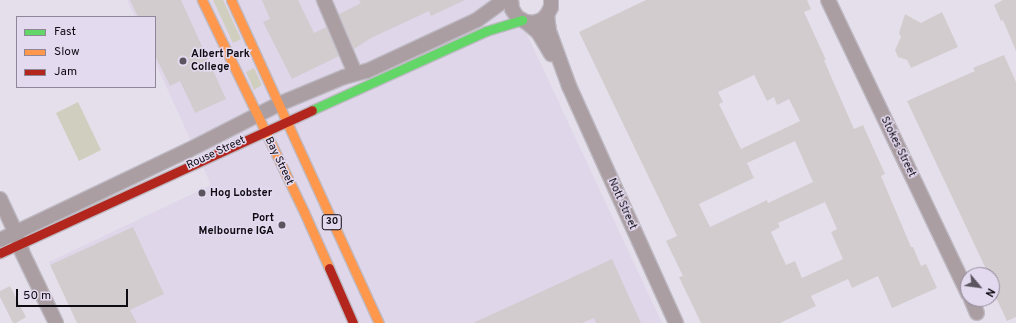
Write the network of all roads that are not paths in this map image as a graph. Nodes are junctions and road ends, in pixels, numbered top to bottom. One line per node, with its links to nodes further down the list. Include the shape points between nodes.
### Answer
1 (202, 0): 13 (main road, Bay Street / 30)
2 (231, 0): 12 (main road, Bay Street / 30)
3 (324, 0): 10 (street)
4 (505, 0): 10 (street, Rouse Street, via 477,20 374,68)
5 (511, 0): 9 (street, Nott Street, via 514,13)
6 (561, 0): 8 (street)
7 (828, 0): 21 (street, Stokes Street)
8 (549, 9): 9 (street, via 539,21); 11 (street, Nott Street, via 550,31)
9 (524, 21): 11 (street, Nott Street, via 540,35); 14 (main road, Rouse Street, via 486,31)
10 (355, 73): 12 (street, Rouse Street)
11 (569, 86): 27 (street, Nott Street)
12 (279, 104): 13 (street, Rouse Street); 14 (main road, Bay Street / 30)
13 (257, 116): 15 (main road, Bay Street / 30); 18 (street, Rouse Street)
14 (287, 120): 15 (main road, Rouse Street); 17 (main road, Bay Street / 30)
15 (264, 131): 17 (main road, Bay Street / 30); 18 (main road, Rouse Street)
16 (0, 198): 18 (street)
17 (313, 207): 25 (main road, Bay Street / 30); 26 (main road, Bay Street / 30)
18 (17, 238): 19 (street, Rouse Street); 20 (main road, Rouse Street); 24 (street)
19 (0, 240)
20 (0, 253)
21 (960, 277)
22 (974, 307): 23 (street)
23 (977, 313)
24 (56, 323)
25 (354, 323)
26 (378, 323)
27 (676, 323)

